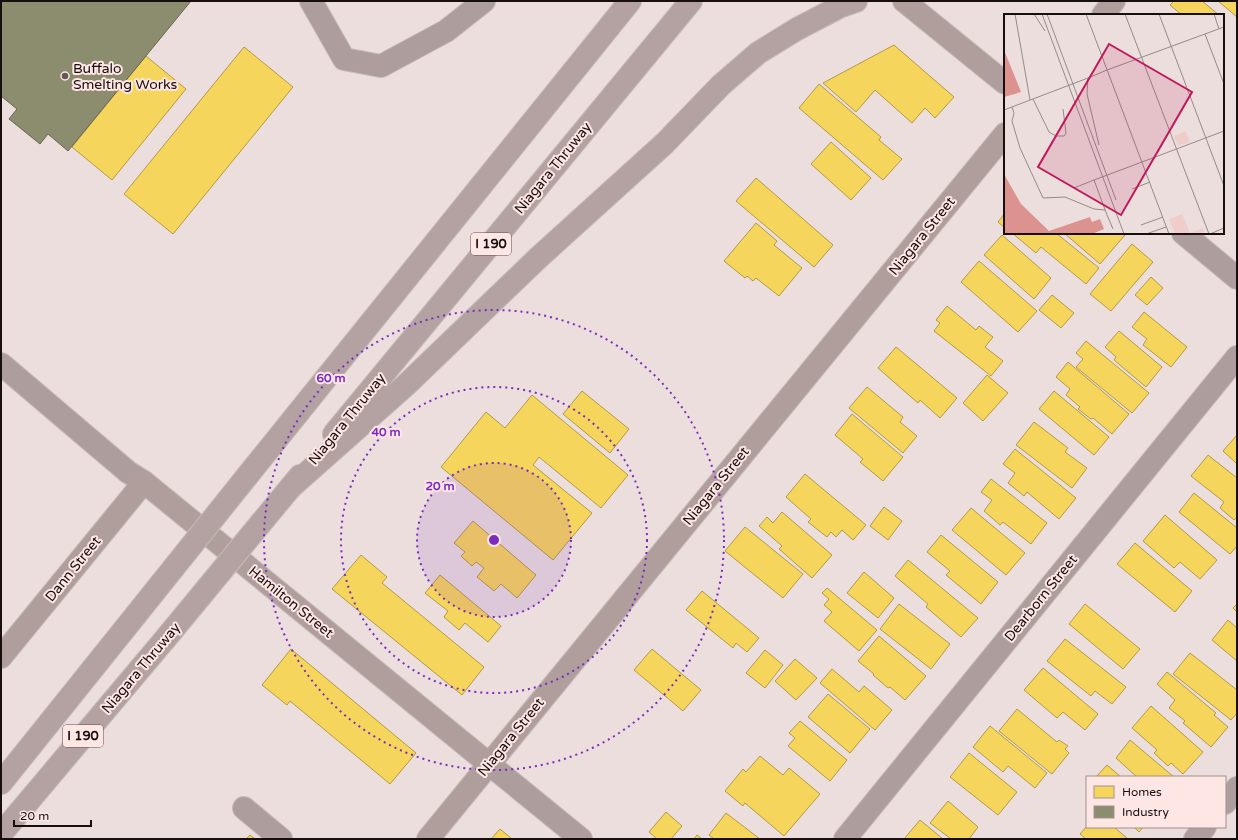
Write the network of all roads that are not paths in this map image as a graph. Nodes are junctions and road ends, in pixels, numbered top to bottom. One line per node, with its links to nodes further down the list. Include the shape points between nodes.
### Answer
1 (311, 1): 2 (street, via 344,60 381,66 446,31)
2 (484, 1)
3 (630, 1): 19 (highway, I 190, bridge)
4 (690, 1): 16 (highway, Niagara Thruway / I 190)
5 (856, 1): 16 (highway, via 797,29 758,53 721,85 665,143 406,385)
6 (904, 1): 9 (main road)
7 (1114, 1): 8 (main road)
8 (1104, 14)
9 (1004, 82)
10 (1004, 135): 18 (main road, Niagara Street)
11 (1184, 234): 12 (street)
12 (1237, 278)
13 (1237, 357): 28 (street, Dearborn Street)
14 (1, 364): 15 (street, Hamilton Street, via 128,472)
15 (144, 482): 17 (main road, Dann Street); 18 (main road, Hamilton Street)
16 (291, 488): 24 (highway, Niagara Thruway / I 190, bridge)
17 (1, 657)
18 (489, 764): 26 (main road, Niagara Street); 27 (street, Hamilton Street)
19 (1, 783)
20 (1237, 788): 21 (street)
21 (1226, 802)
22 (244, 808): 25 (street)
23 (1204, 828): 29 (street)
24 (1, 834)
25 (281, 839)
26 (428, 839)
27 (581, 839)
28 (845, 839)
29 (1195, 839)

